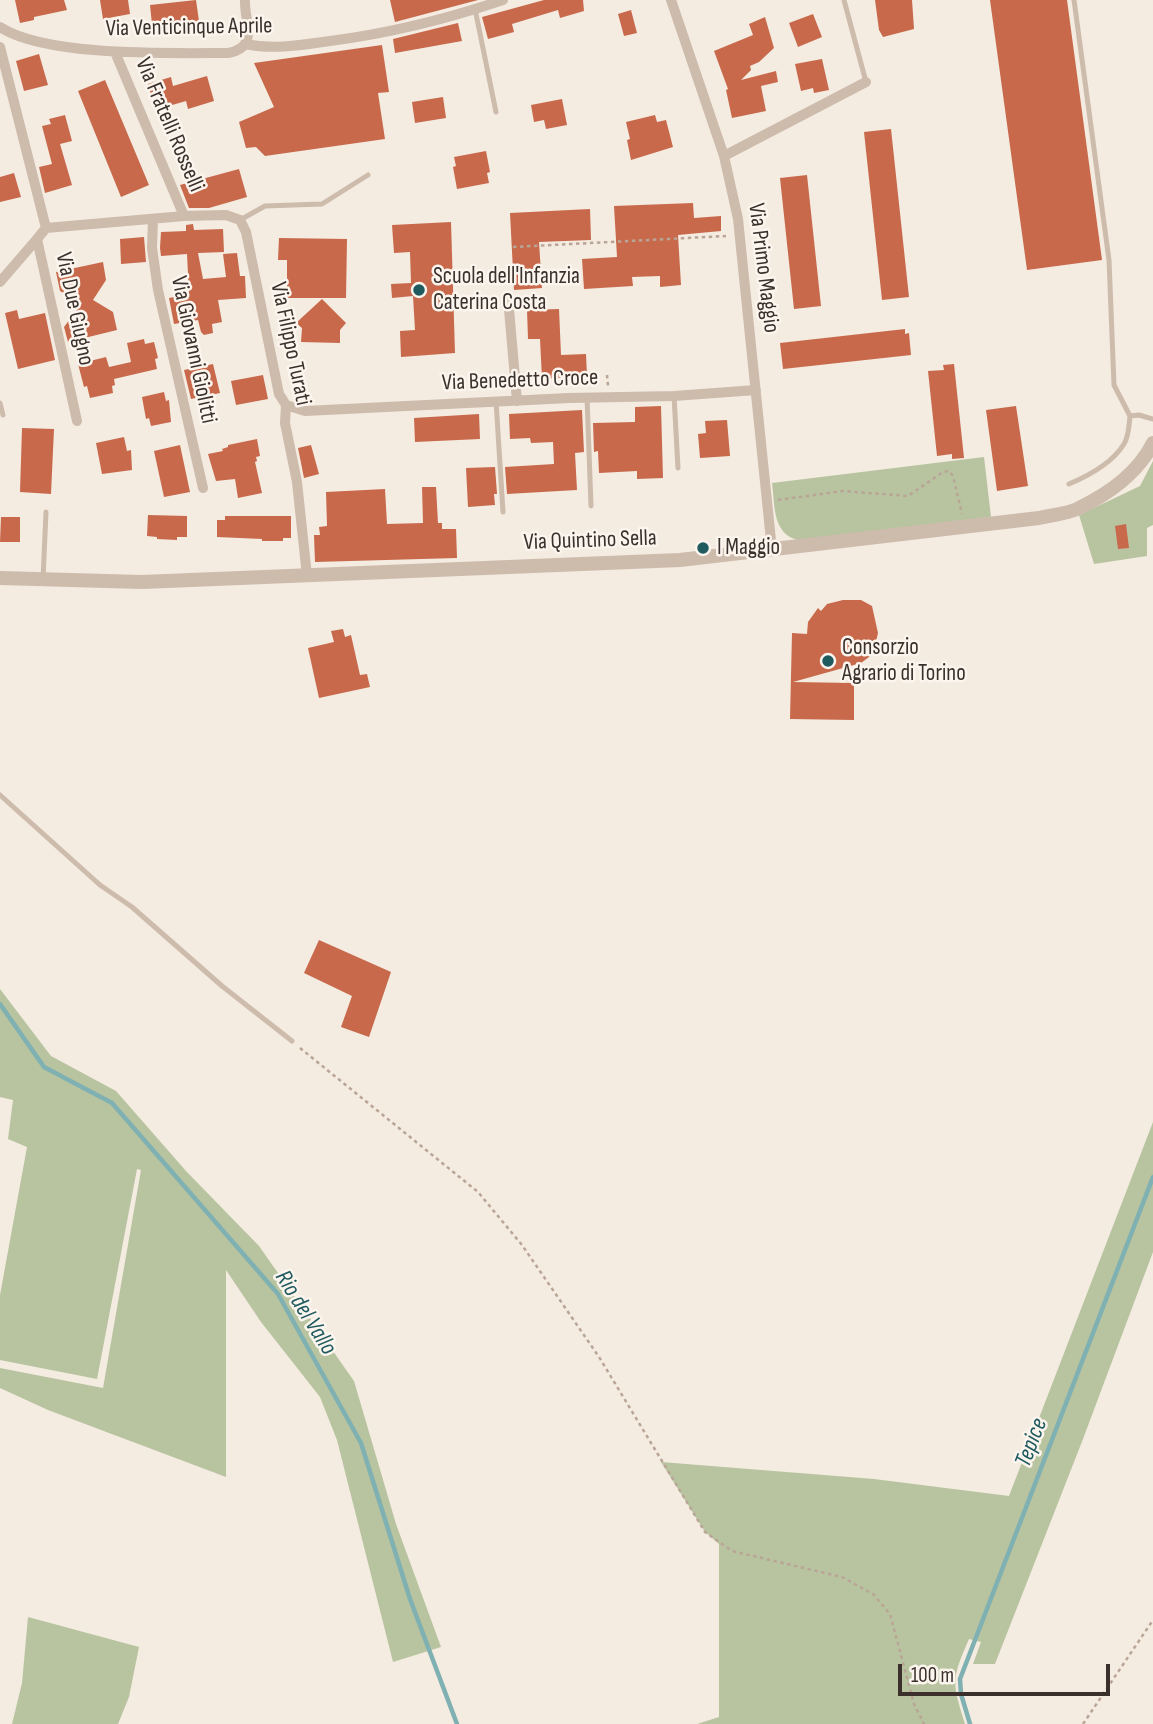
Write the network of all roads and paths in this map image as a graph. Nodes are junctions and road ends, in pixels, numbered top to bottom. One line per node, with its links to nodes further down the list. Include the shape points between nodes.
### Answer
1 (503, 0): 6 (street, Via Venticinque Aprile)
2 (671, 0): 13 (street, Via Primo Maggio)
3 (845, 0): 11 (lane)
4 (1073, 0): 32 (lane, via 1109,260 1114,385)
5 (242, 1): 8 (street, via 249,36)
6 (475, 9): 8 (street, Via Venticinque Aprile, via 377,35 285,48); 12 (lane)
7 (0, 27): 10 (street, Via Venticinque Aprile, via 38,41)
8 (245, 44): 10 (street, Via Venticinque Aprile, via 228,53)
9 (0, 47): 18 (street, Via Due Giugno)
10 (115, 51): 15 (street, Via Fratelli Rosselli)
11 (866, 82): 13 (street)
12 (496, 112)
13 (724, 156): 19 (street, Via Primo Maggio)
14 (368, 174): 17 (lane, via 322,204 265,206)
15 (184, 216): 16 (street); 17 (street, via 226,215)
16 (153, 219): 18 (street); 38 (street, Via Giovanni Giolitti, via 158,290)
17 (240, 220): 30 (street, Via Filippo Turati, via 279,394)
18 (46, 228): 20 (street, Via Due Giugno)
19 (741, 235): 21 (path); 24 (street, Via Primo Maggio)
20 (37, 239): 22 (street); 34 (street, Via Due Giugno)
21 (513, 247)
22 (0, 282)
23 (508, 298): 28 (street)
24 (756, 390): 25 (street, Via Benedetto Croce); 44 (street, Via Primo Maggio)
25 (674, 396): 26 (street, Via Benedetto Croce); 36 (lane)
26 (587, 397): 28 (street, Via Benedetto Croce); 40 (lane)
27 (496, 401): 28 (street, Via Benedetto Croce); 30 (street, Via Benedetto Croce, via 305,411); 42 (lane)
28 (517, 401)
29 (0, 403): 31 (lane)
30 (286, 405): 45 (street, Via Filippo Turati)
31 (3, 415)
32 (1130, 416): 33 (lane); 37 (lane, via 1124,444 1096,469)
33 (1153, 419)
34 (77, 421)
35 (1153, 443): 43 (street, Via Quintino Sella, via 1130,474 1076,510)
36 (678, 468)
37 (1069, 484)
38 (203, 488)
39 (775, 501): 43 (path, via 844,491 908,496 949,471)
40 (592, 506)
41 (46, 512): 47 (lane)
42 (503, 512)
43 (965, 527): 44 (street, Via Quintino Sella)
44 (772, 550): 45 (street, Via Quintino Sella, via 680,560)
45 (307, 576): 47 (street, Via Quintino Sella, via 142,582)
46 (0, 578): 47 (street, Via Quintino Sella)
47 (43, 579)
48 (0, 795): 49 (lane, via 100,885)
49 (292, 1041): 51 (path, via 478,1192 522,1245 599,1357 705,1532 732,1551 842,1577 873,1594 890,1614 910,1694)
50 (1153, 1619): 52 (path)
51 (925, 1724)
52 (1083, 1724)

